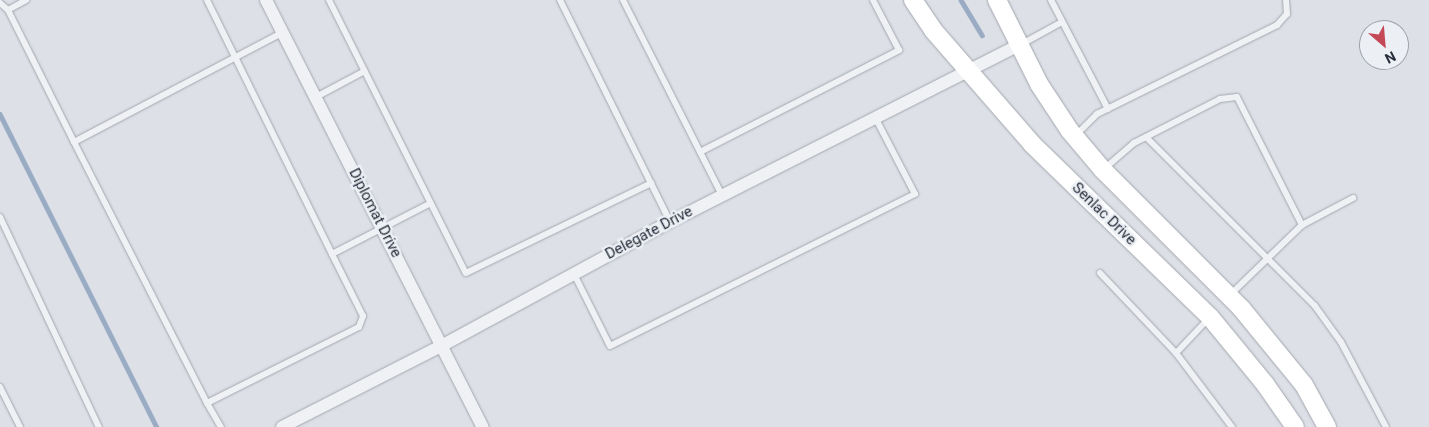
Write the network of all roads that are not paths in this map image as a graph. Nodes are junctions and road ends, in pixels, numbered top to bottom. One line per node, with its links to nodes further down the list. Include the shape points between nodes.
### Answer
1 (26, 0): 13 (lane)
2 (207, 0): 17 (lane)
3 (266, 0): 15 (street, Diplomat Drive)
4 (329, 0): 18 (lane)
5 (560, 0): 28 (lane)
6 (623, 0): 26 (lane)
7 (873, 0): 26 (lane, via 899,50)
8 (913, 0): 19 (street, Senlac Drive)
9 (997, 0): 16 (street, Senlac Drive)
10 (1051, 0): 14 (lane)
11 (1286, 0): 21 (lane, via 1287,14 1277,25)
12 (0, 3): 13 (lane)
13 (8, 10): 25 (lane)
14 (1062, 22): 16 (lane); 21 (lane)
15 (282, 33): 17 (lane); 20 (street, Diplomat Drive)
16 (1019, 45): 19 (street, Delegate Drive); 23 (street, Senlac Drive, via 1038,84)
17 (236, 58): 25 (lane); 36 (lane)
18 (365, 70): 20 (lane); 31 (lane)
19 (966, 70): 22 (street, Delegate Drive); 41 (street, Senlac Drive, via 1032,144)
20 (316, 97): 35 (street, Diplomat Drive)
21 (1108, 109): 23 (lane, via 1097,114)
22 (876, 117): 29 (street, Delegate Drive); 39 (lane, via 915,194 610,346)
23 (1075, 136): 27 (street, Senlac Drive)
24 (1146, 137): 27 (lane, via 1126,149); 34 (lane, via 1220,99 1237,98); 37 (lane)
25 (74, 142): 45 (lane)
26 (700, 152): 29 (lane)
27 (1103, 170): 40 (street, Senlac Drive)
28 (651, 184): 31 (lane, via 466,273); 33 (lane)
29 (722, 195): 33 (street, Delegate Drive)
30 (1352, 198): 34 (lane)
31 (431, 203): 35 (lane)
32 (0, 217): 47 (lane)
33 (670, 222): 39 (street, Delegate Drive)
34 (1302, 225): 37 (lane)
35 (382, 227): 36 (lane); 42 (street, Diplomat Drive)
36 (332, 254): 45 (lane, via 363,316 359,327)
37 (1268, 256): 40 (lane); 54 (lane, via 1324,317 1341,342)
38 (1100, 273): 43 (lane)
39 (574, 274): 42 (street, Delegate Drive)
40 (1230, 296): 41 (street); 53 (street, Senlac Drive, via 1304,385)
41 (1210, 317): 43 (lane); 52 (street, Senlac Drive, via 1266,384)
42 (443, 345): 49 (street, Delegate Drive); 50 (street, Diplomat Drive)
43 (1176, 353): 51 (lane)
44 (0, 387): 46 (lane)
45 (207, 403): 48 (lane)
46 (20, 427)
47 (99, 427)
48 (221, 427)
49 (282, 427)
50 (483, 427)
51 (1232, 427)
52 (1295, 427)
53 (1327, 427)
54 (1386, 427)

